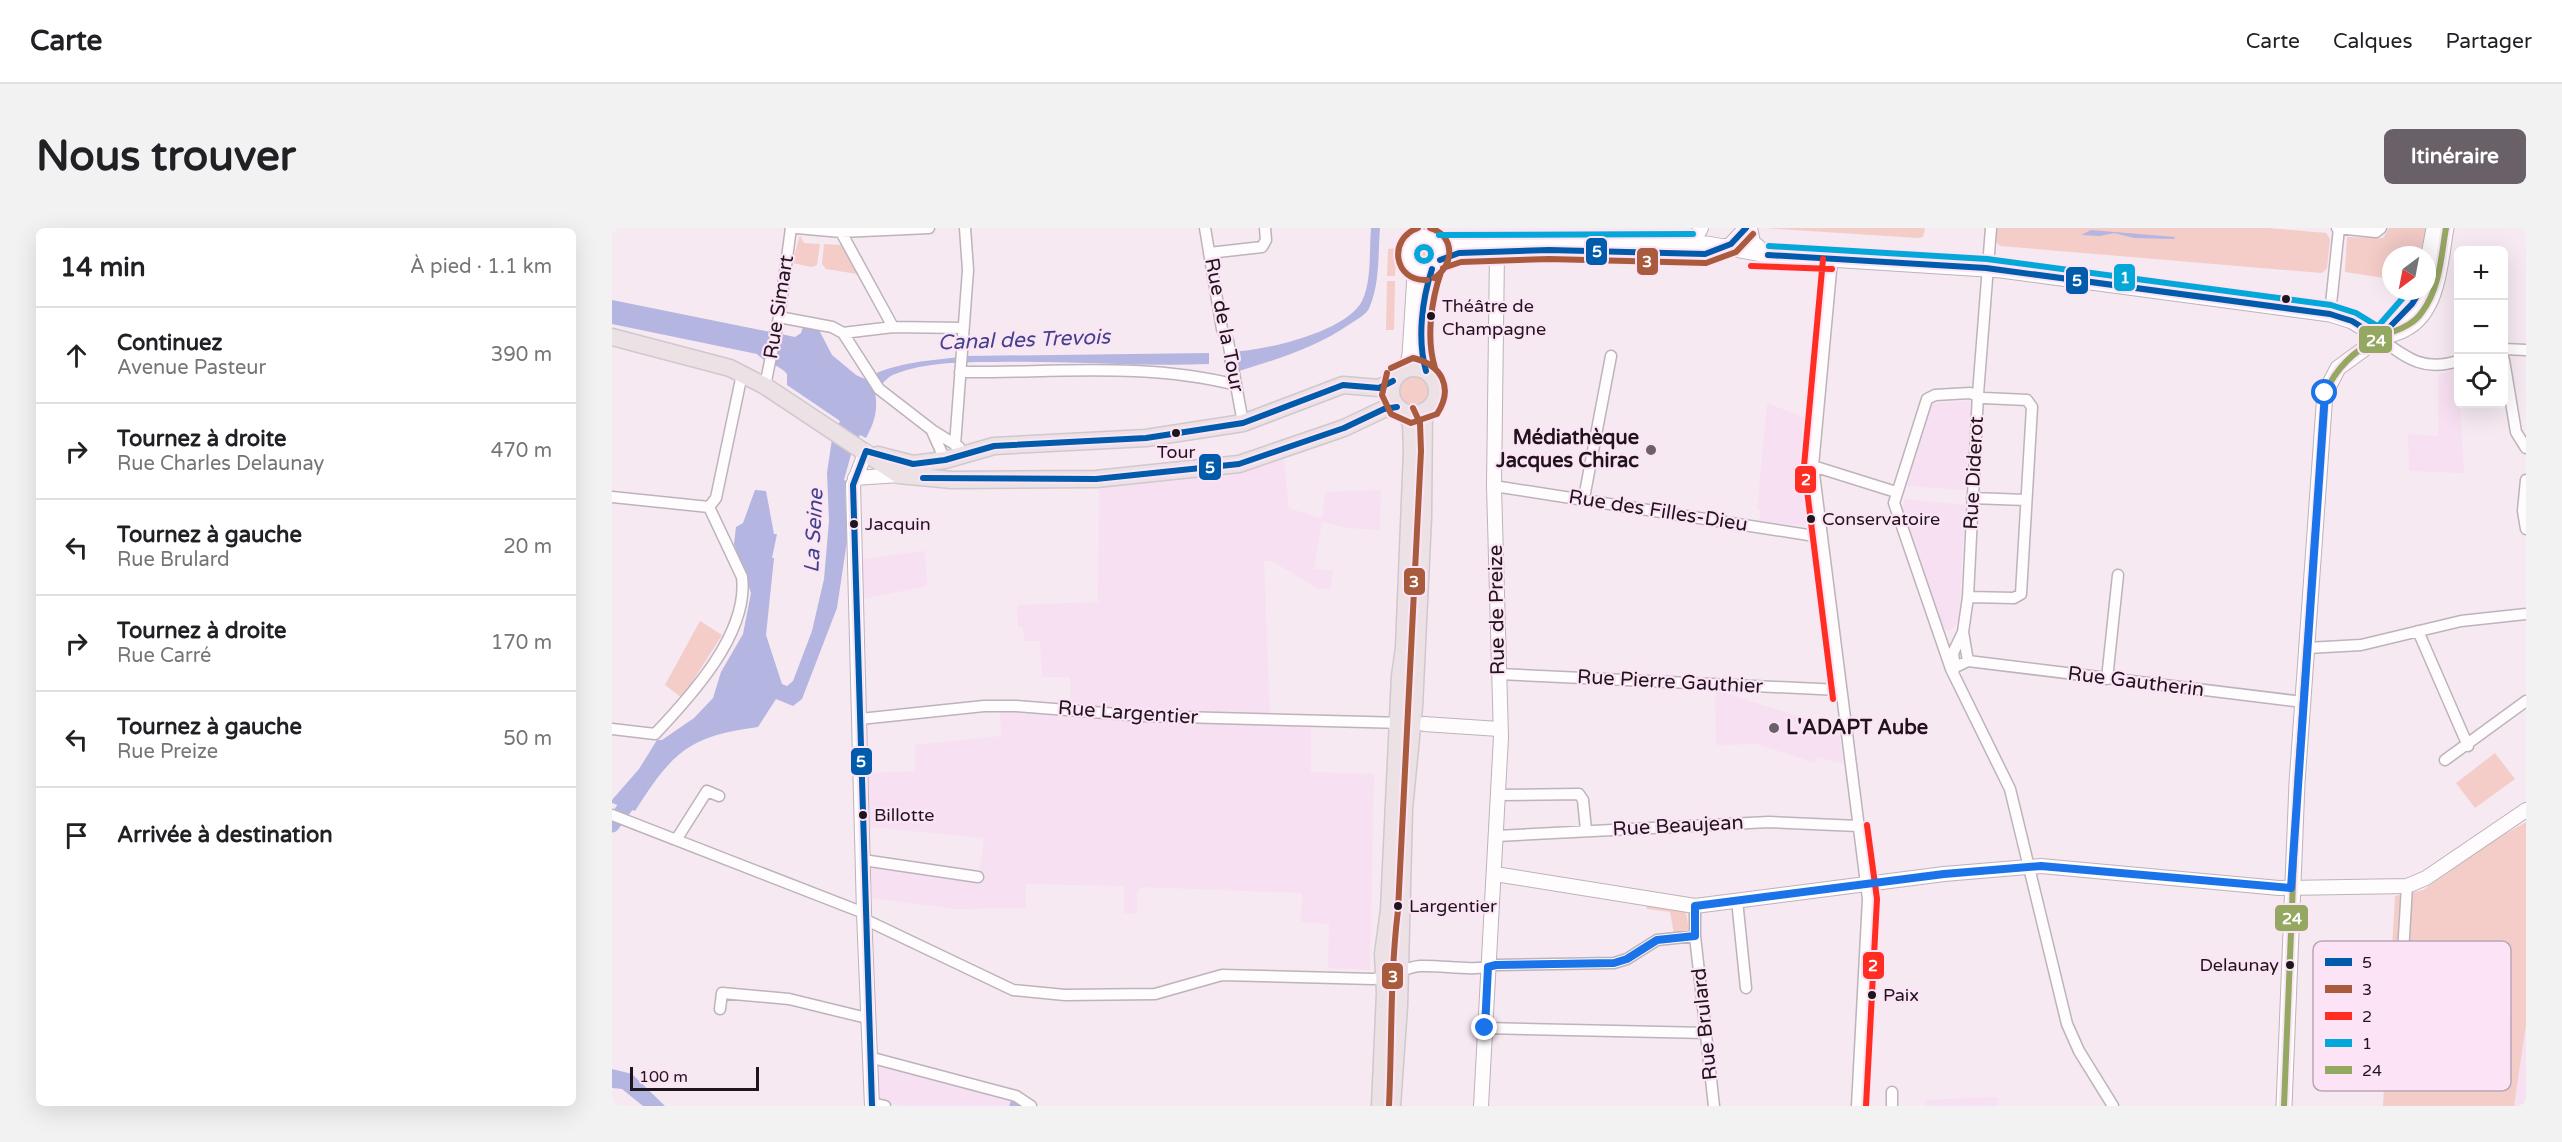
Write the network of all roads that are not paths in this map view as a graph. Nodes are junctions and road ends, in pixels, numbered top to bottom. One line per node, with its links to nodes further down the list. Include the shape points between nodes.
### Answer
1 (791, 228): 31 (street, Rue Simart)
2 (797, 228): 15 (street)
3 (909, 228): 4 (street); 15 (street)
4 (929, 228)
5 (965, 228): 33 (street, via 968,270)
6 (1205, 228): 22 (street, Rue de la Tour)
7 (1265, 228): 22 (street, via 1262,247)
8 (1701, 228): 18 (street)
9 (1748, 228): 19 (street); 24 (street, via 1756,247)
10 (1991, 228): 28 (street, Rue Diderot)
11 (2338, 228): 12 (street, via 2376,232); 30 (street)
12 (2381, 228)
13 (2434, 228): 20 (main road)
14 (2446, 228): 36 (main road, via 2436,282 2424,311 2405,329)
15 (841, 232): 32 (street)
16 (1416, 234): 17 (main road); 27 (main road, via 1406,253)
17 (1435, 237): 18 (main road, via 1473,246 1516,242); 26 (main road)
18 (1693, 243): 19 (main road)
19 (1737, 244): 23 (main road); 23 (street); 24 (main road)
20 (2431, 246)
21 (1497, 252): 23 (main road); 26 (main road, via 1459,254); 66 (street, Rue de Preize)
22 (1209, 253): 49 (street, Rue de la Tour)
23 (1705, 254)
24 (1768, 255): 25 (main road)
25 (1832, 260): 28 (main road); 61 (street)
26 (1436, 264): 27 (main road, via 1423,271); 45 (main road, via 1427,285 1422,355)
27 (1413, 267): 44 (main road, via 1410,355)
28 (1986, 268): 30 (main road); 51 (street, Rue Diderot)
29 (2414, 300): 36 (main road)
30 (2330, 314): 36 (main road, via 2352,321)
31 (779, 317): 34 (street, via 832,327); 50 (street, Rue Simart)
32 (893, 327): 33 (street); 34 (street)
33 (963, 328): 43 (street)
34 (843, 333): 55 (street, via 879,389)
35 (612, 337): 38 (main road)
36 (2379, 338): 42 (street, via 2416,363); 81 (main road, via 2338,368 2325,393)
37 (612, 342): 38 (main road)
38 (637, 345): 46 (main road)
39 (2508, 349): 40 (street)
40 (2526, 350)
41 (1611, 356): 69 (street)
42 (2454, 362)
43 (961, 364): 49 (street, via 1130,370); 56 (street)
44 (1406, 369): 45 (main road); 47 (main road)
45 (1426, 371): 53 (main road, via 1437,388 1434,402)
46 (742, 374): 50 (main road); 72 (street, via 716,498)
47 (1393, 381): 52 (main road, via 1391,394); 54 (main road, via 1376,388 1344,385)
48 (2508, 384): 58 (street, via 2516,432)
49 (1236, 385): 54 (street, Rue de la Tour)
50 (765, 386): 57 (main road)
51 (1978, 394): 67 (street, via 1935,395 1927,399); 70 (street, Rue Diderot); 71 (street, via 2031,403)
52 (1401, 409): 53 (main road); 64 (main road, via 1384,409 1344,428 1239,464 1098,478); 90 (main road, via 1411,424 1412,451 1404,648)
53 (1424, 411): 90 (main road)
54 (1243, 423): 59 (main road, via 1146,438 994,446)
55 (932, 430): 56 (street); 60 (street)
56 (955, 445): 59 (street)
57 (861, 448): 60 (main road, via 913,464); 62 (main road); 63 (street)
58 (2526, 448)
59 (970, 453): 60 (main road)
60 (945, 460): 64 (main road)
61 (1813, 466): 67 (street); 74 (street)
62 (899, 475): 63 (street); 64 (main road)
63 (855, 478): 89 (street)
64 (952, 480)
65 (2526, 480): 73 (street)
66 (1494, 486): 69 (street, Rue des Filles-Dieu); 84 (street, Rue de Preize)
67 (1896, 492): 80 (street, via 1894,503)
68 (612, 497): 72 (street)
69 (1584, 498): 74 (street, Rue des Filles-Dieu)
70 (1972, 498): 71 (street); 76 (street, Rue Diderot)
71 (2026, 500): 76 (street, via 2020,597)
72 (709, 507): 91 (street, via 742,577 739,615 694,693 655,734)
73 (2526, 529)
74 (1821, 537): 86 (street)
75 (2118, 575): 85 (street)
76 (1968, 597): 79 (street, Rue Diderot)
77 (2526, 614): 78 (street, via 2461,621)
78 (2418, 631): 81 (street, via 2361,645); 93 (street)
79 (1963, 632): 80 (street, via 1949,638); 82 (street); 83 (street, Rue Diderot, via 1953,653)
80 (1938, 634): 83 (street)
81 (2307, 648): 88 (main road)
82 (1968, 661): 83 (street); 85 (street, Rue Gautherin)
83 (1954, 670): 104 (street, via 2010,789)
84 (1499, 674): 86 (street, Rue Pierre Gauthier); 92 (street, Rue de Preize)
85 (2108, 679): 88 (street, Rue Gautherin)
86 (1840, 690): 99 (street)
87 (2526, 701): 93 (street)
88 (2303, 702): 109 (main road)
89 (860, 719): 90 (street, Rue Largentier, via 984,705 1143,716); 103 (street)
90 (1411, 723): 92 (street); 116 (main road)
91 (612, 729)
92 (1499, 729): 95 (street, Rue de Preize)
93 (2468, 746): 94 (street)
94 (2445, 760)
95 (1499, 795): 100 (street, via 1579,794); 101 (street, Rue de Preize)
96 (718, 796): 102 (street, via 707,791)
97 (2526, 810): 108 (street, via 2426,879)
98 (612, 815): 102 (street)
99 (1858, 826): 100 (street, Rue Beaujean, via 1769,822); 107 (street)
100 (1586, 830): 101 (street, Rue Beaujean)
101 (1497, 836): 105 (street, Rue de Preize)
102 (676, 840): 112 (street)
103 (863, 860): 106 (street); 112 (street)
104 (2029, 867): 107 (street); 109 (street); 132 (street, via 2067,1024)
105 (1495, 874): 111 (street); 115 (street, Rue de Preize)
106 (978, 877)
107 (1866, 884): 110 (street); 130 (street)
108 (2407, 886): 109 (street); 114 (street)
109 (2291, 888): 133 (main road)
110 (1737, 900): 111 (street); 117 (street)
111 (1695, 906): 113 (street, Rue Brulard)
112 (864, 916): 116 (street, via 1013,990 1065,995 1155,994 1222,975); 119 (street)
113 (1695, 936): 115 (street, via 1657,940 1627,959 1605,964); 121 (street, Rue Brulard)
114 (2404, 941)
115 (1488, 967): 116 (street, via 1419,966); 120 (street, Rue de Preize)
116 (1392, 975): 126 (main road); 127 (main road)
117 (1746, 988)
118 (720, 1009): 119 (street, via 723,993 789,999)
119 (867, 1018): 122 (street)
120 (1485, 1028): 121 (street); 128 (street, Rue de Preize)
121 (1706, 1033): 129 (street, Rue Brulard)
122 (869, 1057): 124 (street); 125 (street)
123 (1892, 1092): 131 (street)
124 (1034, 1104)
125 (876, 1105)
126 (1380, 1106)
127 (1392, 1106)
128 (1481, 1106)
129 (1714, 1106)
130 (1857, 1106)
131 (1892, 1106)
132 (2113, 1106)
133 (2284, 1106)

